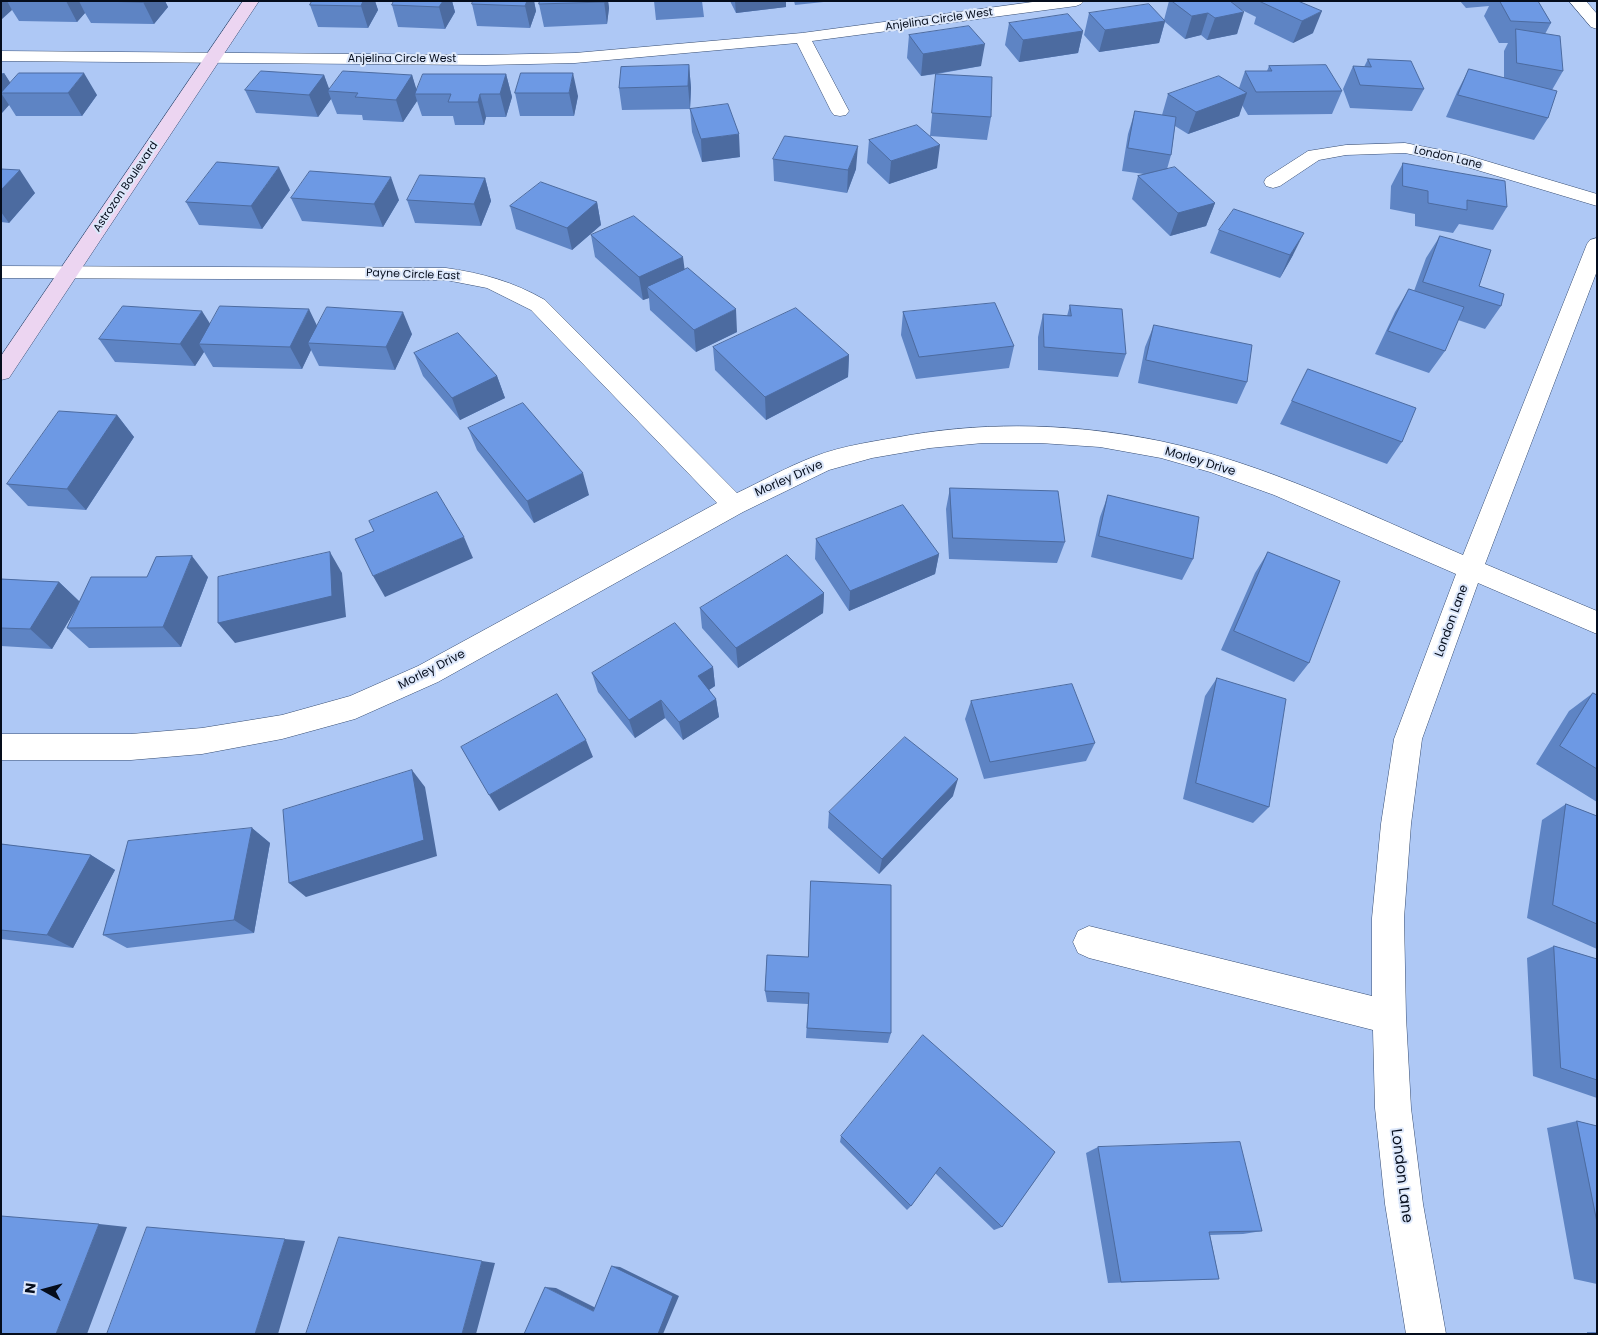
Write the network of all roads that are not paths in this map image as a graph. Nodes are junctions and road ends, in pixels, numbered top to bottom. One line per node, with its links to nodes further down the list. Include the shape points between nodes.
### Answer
1 (251, 1): 8 (main road, Astrozon Boulevard)
2 (1076, 1): 6 (street, Anjelina Circle West)
3 (1578, 3): 4 (street); 5 (street)
4 (1597, 5)
5 (1597, 24)
6 (802, 38): 8 (street, Anjelina Circle West, via 626,55 527,60); 9 (street)
7 (1, 56): 8 (street, Anjelina Circle West)
8 (213, 58): 14 (main road, Astrozon Boulevard)
9 (840, 111)
10 (1273, 182): 11 (street, London Lane, via 1314,155 1346,150 1405,148 1460,159)
11 (1597, 200)
12 (1597, 244): 17 (street, London Lane)
13 (1, 272): 14 (street, Payne Circle East)
14 (69, 272): 15 (main road, Astrozon Boulevard); 16 (street, Payne Circle East, via 446,274 480,278 513,290 538,305)
15 (1, 373)
16 (734, 505): 17 (street, Morley Drive, via 822,464 872,450 983,435 1100,439 1162,450 1216,465 1283,489); 19 (street, Morley Drive, via 428,674 355,707 282,727 202,741 131,747)
17 (1470, 570): 18 (street, Morley Drive); 21 (street, London Lane, via 1408,738 1388,918)
18 (1597, 623)
19 (1, 747)
20 (1089, 942): 21 (street)
21 (1389, 1017): 22 (street, London Lane, via 1393,1108 1404,1204)
22 (1426, 1334)

